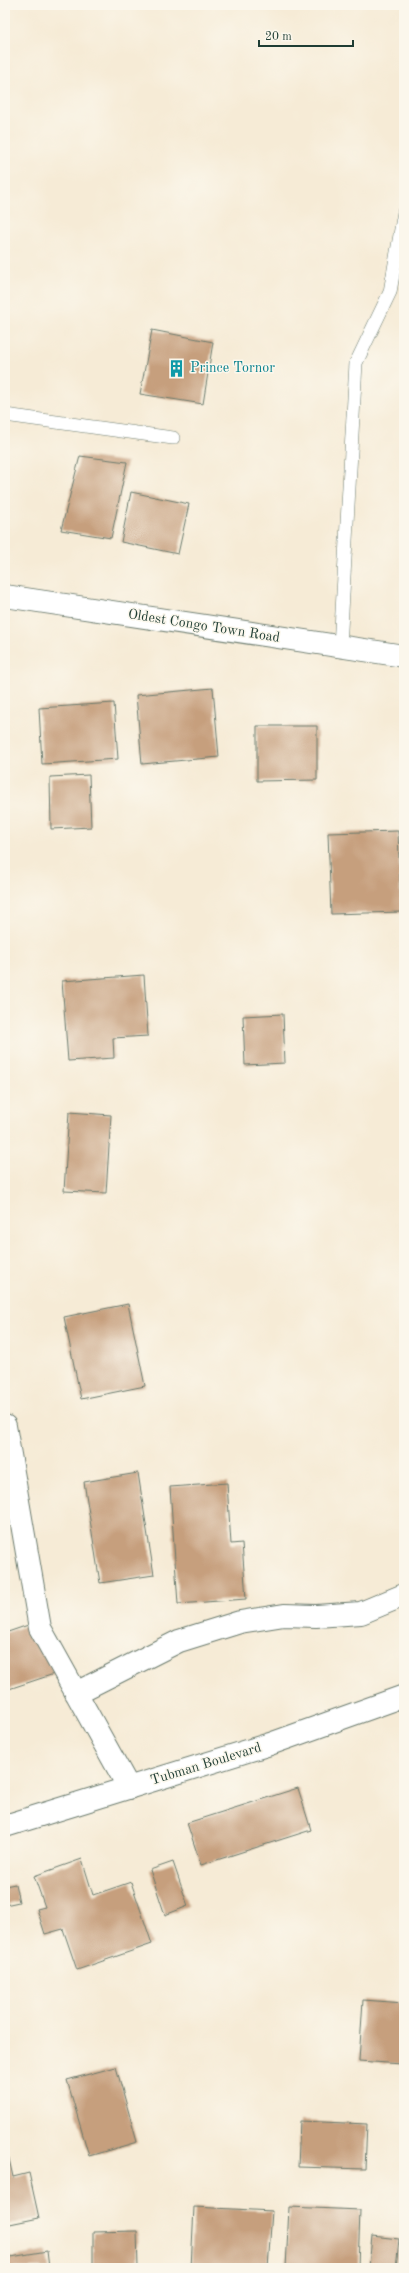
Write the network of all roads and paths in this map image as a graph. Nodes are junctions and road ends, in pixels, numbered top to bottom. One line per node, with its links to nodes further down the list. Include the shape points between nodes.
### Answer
1 (404, 212): 5 (lane, via 390,292 356,364)
2 (5, 415): 3 (lane)
3 (173, 438)
4 (5, 596): 5 (main road, Oldest Congo Town Road)
5 (340, 647): 6 (main road, Oldest Congo Town Road)
6 (404, 656)
7 (5, 1426): 9 (main road, via 40,1628)
8 (404, 1595): 9 (main road, via 361,1613 284,1615 240,1622 179,1641)
9 (76, 1693): 11 (main road)
10 (404, 1696): 11 (main road, Tubman Boulevard, via 270,1744)
11 (128, 1788): 12 (main road, Tubman Boulevard)
12 (5, 1826)

